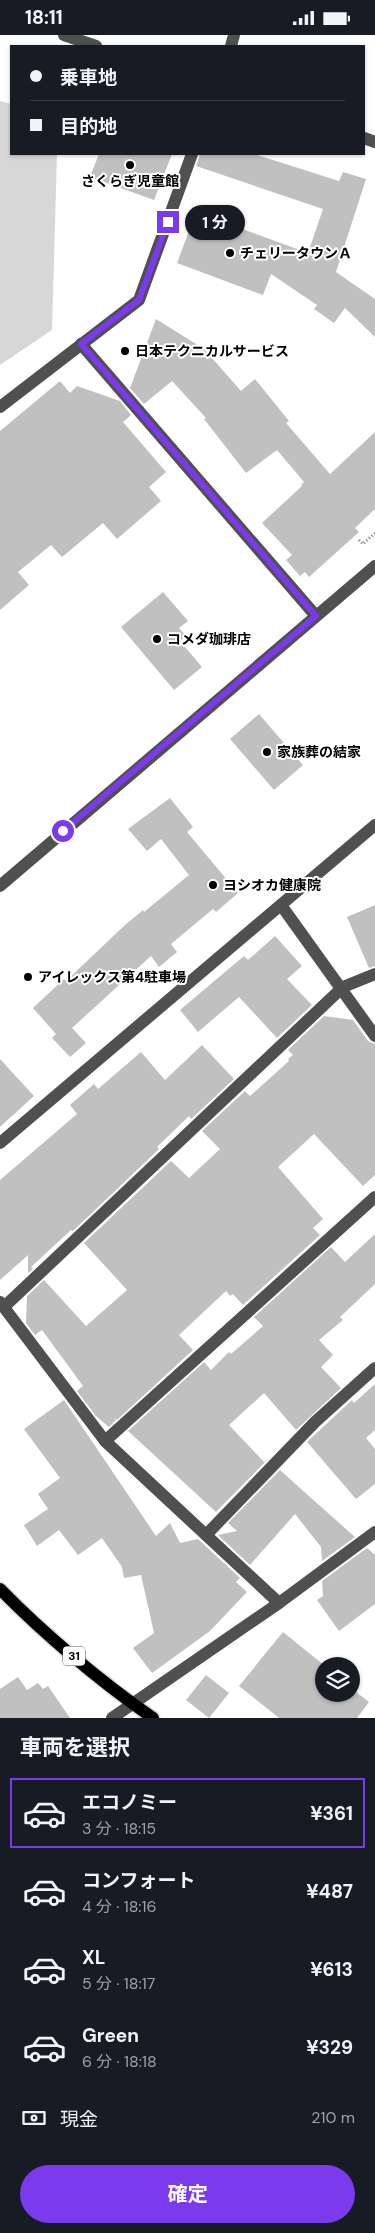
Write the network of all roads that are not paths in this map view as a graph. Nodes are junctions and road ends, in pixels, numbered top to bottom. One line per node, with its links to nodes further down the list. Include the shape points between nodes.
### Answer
1 (64, 35): 2 (street)
2 (93, 45)
3 (192, 155): 4 (street, via 139,300)
4 (81, 344): 5 (street); 7 (street)
5 (0, 407)
6 (375, 566): 7 (street)
7 (316, 616): 9 (street)
8 (375, 825): 10 (street)
9 (0, 886)
10 (282, 905): 12 (street); 14 (street)
11 (375, 974): 12 (street)
12 (342, 987): 13 (street); 16 (street)
13 (375, 1035)
14 (0, 1143)
15 (375, 1197): 18 (street)
16 (2, 1304): 18 (street)
17 (375, 1368): 20 (street, via 315,1422)
18 (105, 1441): 20 (street)
19 (375, 1532): 22 (street)
20 (206, 1535): 22 (street)
21 (0, 1589): 23 (main road, 31)
22 (279, 1603): 23 (street)
23 (133, 1704): 24 (street); 25 (main road, 31)
24 (112, 1718)
25 (153, 1718)

